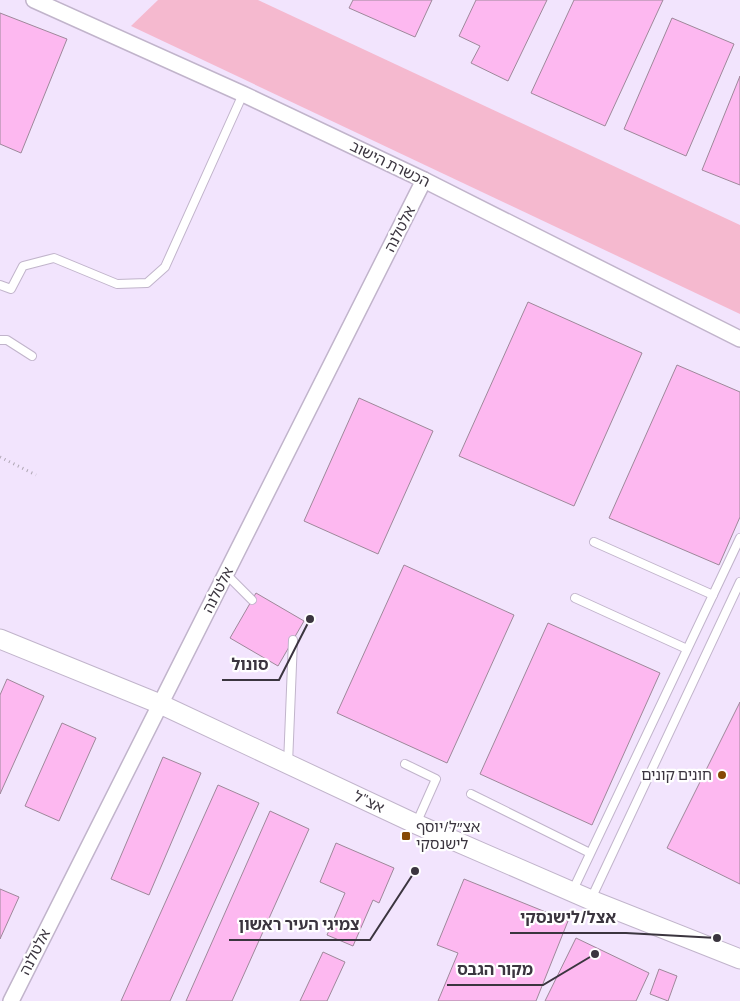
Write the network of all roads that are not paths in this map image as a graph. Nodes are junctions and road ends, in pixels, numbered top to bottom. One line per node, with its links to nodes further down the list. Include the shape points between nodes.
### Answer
1 (34, 0): 2 (street, הכשרת הישוב)
2 (243, 94): 3 (street, הכשרת הישוב); 4 (lane, via 165,267 147,283 117,284 54,258 23,266 11,289)
3 (424, 180): 5 (street, הכשרת הישוב); 10 (street, אלטלנה)
4 (0, 285)
5 (740, 339)
6 (0, 340): 7 (lane, via 7,340)
7 (32, 356)
8 (740, 538): 12 (lane)
9 (594, 542): 12 (lane)
10 (226, 574): 14 (lane); 18 (street, אלטלנה)
11 (740, 582): 25 (lane)
12 (713, 595): 17 (lane)
13 (575, 598): 17 (lane)
14 (252, 600)
15 (0, 639): 18 (street, אצ"ל)
16 (293, 640): 19 (lane)
17 (687, 649): 23 (lane)
18 (160, 704): 19 (street, אצ"ל); 27 (street, אלטלנה)
19 (288, 764): 22 (street, אצ"ל)
20 (405, 764): 22 (lane, via 436,779)
21 (471, 794): 23 (lane)
22 (416, 824): 24 (street, אצ"ל)
23 (590, 853): 24 (lane)
24 (572, 892): 25 (street, אצ"ל)
25 (590, 900): 26 (street, אצ"ל)
26 (740, 959)
27 (11, 1001)

